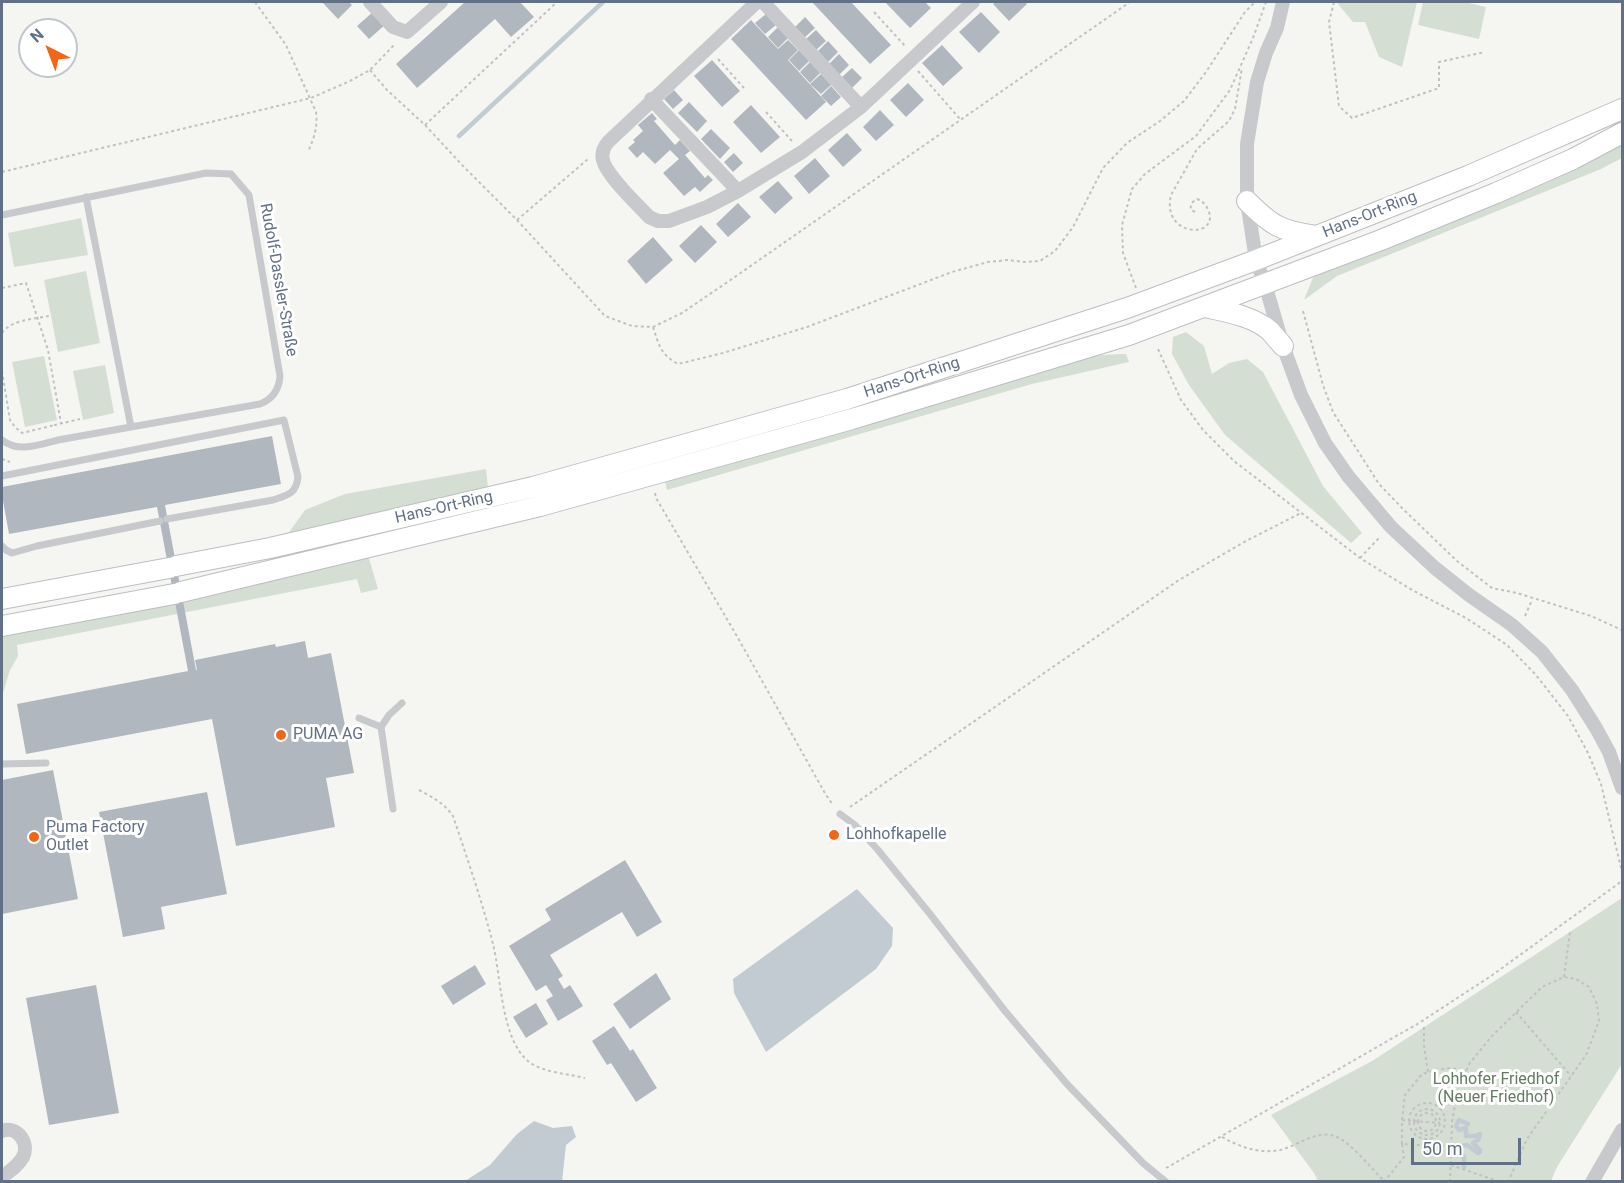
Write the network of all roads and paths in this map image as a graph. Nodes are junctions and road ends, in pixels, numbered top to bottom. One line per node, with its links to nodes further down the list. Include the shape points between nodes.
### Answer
1 (255, 2): 20 (path, via 286,45)
2 (370, 2): 13 (street, via 393,27)
3 (441, 2): 13 (street)
4 (557, 2): 18 (path, via 424,125)
5 (758, 2): 14 (street)
6 (763, 2): 22 (street)
7 (1255, 2): 46 (path, via 1184,101 1127,143 1103,168 1073,227 1055,251 1040,261 988,262 952,272 807,327 678,364 662,353)
8 (1266, 2): 17 (path)
9 (1282, 2): 33 (street, via 1257,82 1247,144)
10 (1334, 2): 15 (path, via 1329,22 1339,106 1352,118 1439,88 1439,62)
11 (965, 4): 16 (street)
12 (874, 12): 16 (path)
13 (407, 32): 18 (path)
14 (708, 48): 19 (path); 21 (street)
15 (1485, 52)
16 (913, 59): 22 (street); 25 (path)
17 (1243, 62): 34 (path, via 1235,109 1229,121 1197,149 1171,195 1170,212 1182,227 1190,231 1204,228 1209,210 1197,199 1190,206); 41 (path, via 1230,90 1196,136 1145,174 1132,189 1122,225 1124,253)
18 (370, 70): 20 (path)
19 (744, 88)
20 (311, 98): 28 (path, via 317,124); 30 (path)
21 (651, 99): 27 (street); 31 (street)
22 (861, 107): 29 (street)
23 (1623, 109): 37 (main road, Hans-Ort-Ring)
24 (766, 112): 29 (path)
25 (960, 119)
26 (1623, 133): 39 (main road, Hans-Ort-Ring, via 1496,193)
27 (608, 142): 31 (street, via 602,158 606,170 657,221 684,216); 36 (path)
28 (308, 152)
29 (802, 152): 31 (street)
30 (2, 172)
31 (738, 191)
32 (86, 198): 35 (lane, Rudolf-Dassler-Straße); 53 (lane); 53 (lane, Rudolf-Dassler-Straße, via 206,173 231,174 249,195 280,376 277,390 260,404)
33 (1247, 201): 37 (main road, via 1284,230); 38 (street)
34 (1195, 212)
35 (2, 215)
36 (517, 220)
37 (1318, 236): 38 (main road, Hans-Ort-Ring)
38 (1256, 260): 39 (street); 61 (main road, Hans-Ort-Ring, via 1127,308 847,399 534,487 270,548)
39 (1265, 284): 42 (main road, Hans-Ort-Ring); 48 (street)
40 (2, 288): 45 (path, via 26,283)
41 (1136, 290)
42 (1205, 308): 48 (main road, via 1254,321); 56 (main road, Hans-Ort-Ring, via 1130,335 864,416)
43 (1303, 311): 62 (path, via 1334,412 1379,484 1457,561 1492,588)
44 (49, 316): 45 (path)
45 (37, 318): 47 (path, via 15,323); 51 (path, via 48,351)
46 (653, 327)
47 (2, 333)
48 (1283, 346): 58 (street, via 1325,443)
49 (1158, 349): 57 (path, via 1181,400 1203,430 1234,461)
50 (2, 371): 52 (path, via 10,420 15,427 22,433)
51 (61, 423)
52 (55, 425)
53 (131, 427): 54 (lane, Rudolf-Dassler-Straße, via 27,448 16,448)
54 (2, 440)
55 (2, 476): 59 (lane, via 284,420 298,477 293,491 273,500 12,553)
56 (650, 476): 64 (main road, Hans-Ort-Ring, via 177,593); 74 (path, via 656,498)
57 (1301, 513): 60 (path); 74 (path, via 1179,580)
58 (1391, 527): 60 (path); 63 (street, via 1469,595)
59 (2, 546)
60 (1360, 558): 75 (path, via 1507,645 1536,675 1568,716 1588,753 1601,784)
61 (2, 599)
62 (1532, 599): 63 (path, via 1526,615); 65 (path)
63 (1512, 625): 71 (street, via 1542,652 1572,690 1609,752)
64 (2, 626)
65 (1623, 630)
66 (402, 703): 68 (lane)
67 (360, 718): 68 (lane)
68 (381, 727): 73 (lane)
69 (46, 763): 70 (lane)
70 (2, 764)
71 (1623, 788)
72 (418, 790): 84 (path, via 446,806 453,816 493,946 507,1020 518,1050 534,1065)
73 (393, 808)
74 (840, 814): 97 (lane, via 878,850 1067,1084)
75 (1623, 872)
76 (1623, 881): 93 (path, via 1419,1023)
77 (1570, 933): 78 (path)
78 (1564, 977): 79 (path, via 1542,987); 83 (path, via 1589,987 1599,1021 1586,1055)
79 (1516, 1012): 81 (path); 83 (path)
80 (1424, 1027): 82 (path)
81 (1466, 1071): 82 (path, via 1451,1068); 88 (path)
82 (1428, 1072): 85 (path, via 1405,1095)
83 (1571, 1076): 103 (path, via 1527,1139)
84 (585, 1077)
85 (1402, 1120): 86 (path); 94 (path)
86 (1408, 1121): 87 (path); 90 (path, via 1416,1136 1426,1140 1437,1136); 90 (path, via 1418,1105 1430,1104 1441,1110)
87 (1416, 1122): 89 (path); 89 (path, via 1428,1114); 89 (path, via 1426,1131)
88 (1452, 1122): 90 (path); 95 (path)
89 (1437, 1123): 90 (path)
90 (1445, 1123)
91 (1623, 1130): 104 (street)
92 (2, 1131): 98 (street, via 11,1130 21,1136 25,1151 17,1166)
93 (1221, 1137): 97 (path); 99 (path, via 1259,1151 1280,1150 1324,1134 1334,1136 1343,1140)
94 (1402, 1144): 95 (path); 99 (path, via 1404,1157)
95 (1451, 1147): 96 (path)
96 (1451, 1165): 101 (path); 102 (path)
97 (1157, 1173): 100 (lane)
98 (2, 1177)
99 (1384, 1181)
100 (1166, 1182)
101 (1450, 1182)
102 (1500, 1182)
103 (1508, 1182)
104 (1592, 1182)

